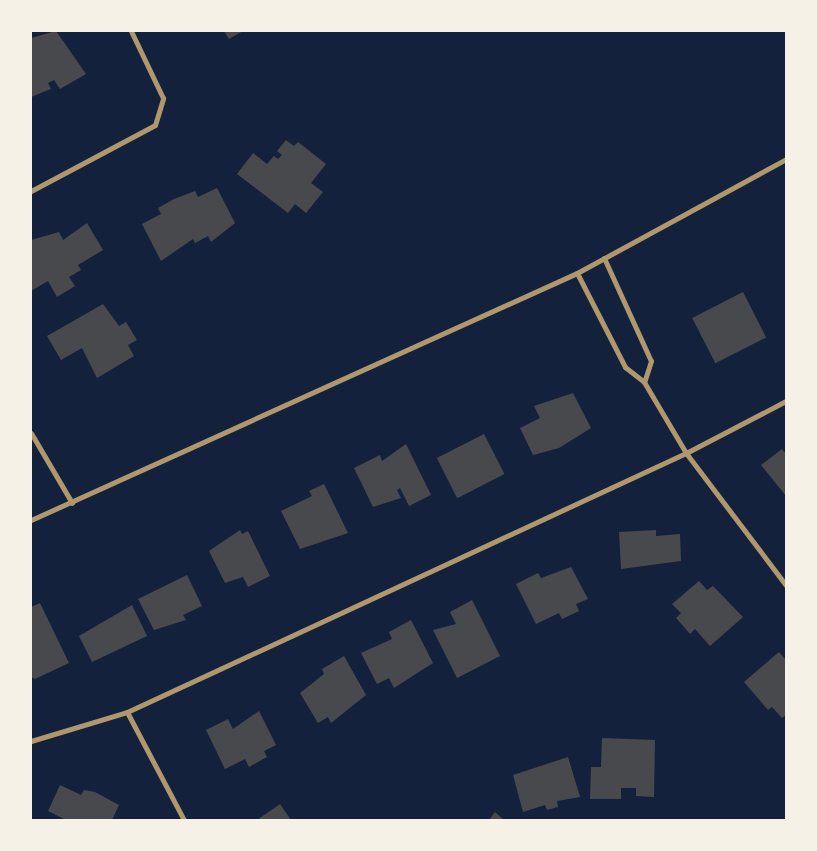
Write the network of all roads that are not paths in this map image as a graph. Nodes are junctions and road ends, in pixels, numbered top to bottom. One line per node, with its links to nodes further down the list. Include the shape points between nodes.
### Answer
1 (131, 31): 3 (street, via 163,98 155,125)
2 (786, 159): 4 (street)
3 (31, 191)
4 (604, 258): 5 (street); 6 (street, via 651,361)
5 (576, 273): 6 (street, via 625,367); 10 (street)
6 (644, 382): 9 (street)
7 (786, 401): 9 (street)
8 (31, 433): 10 (street)
9 (686, 453): 12 (street); 13 (street)
10 (72, 502): 11 (street)
11 (31, 520)
12 (786, 586)
13 (127, 712): 14 (street); 15 (street)
14 (31, 741)
15 (184, 820)

